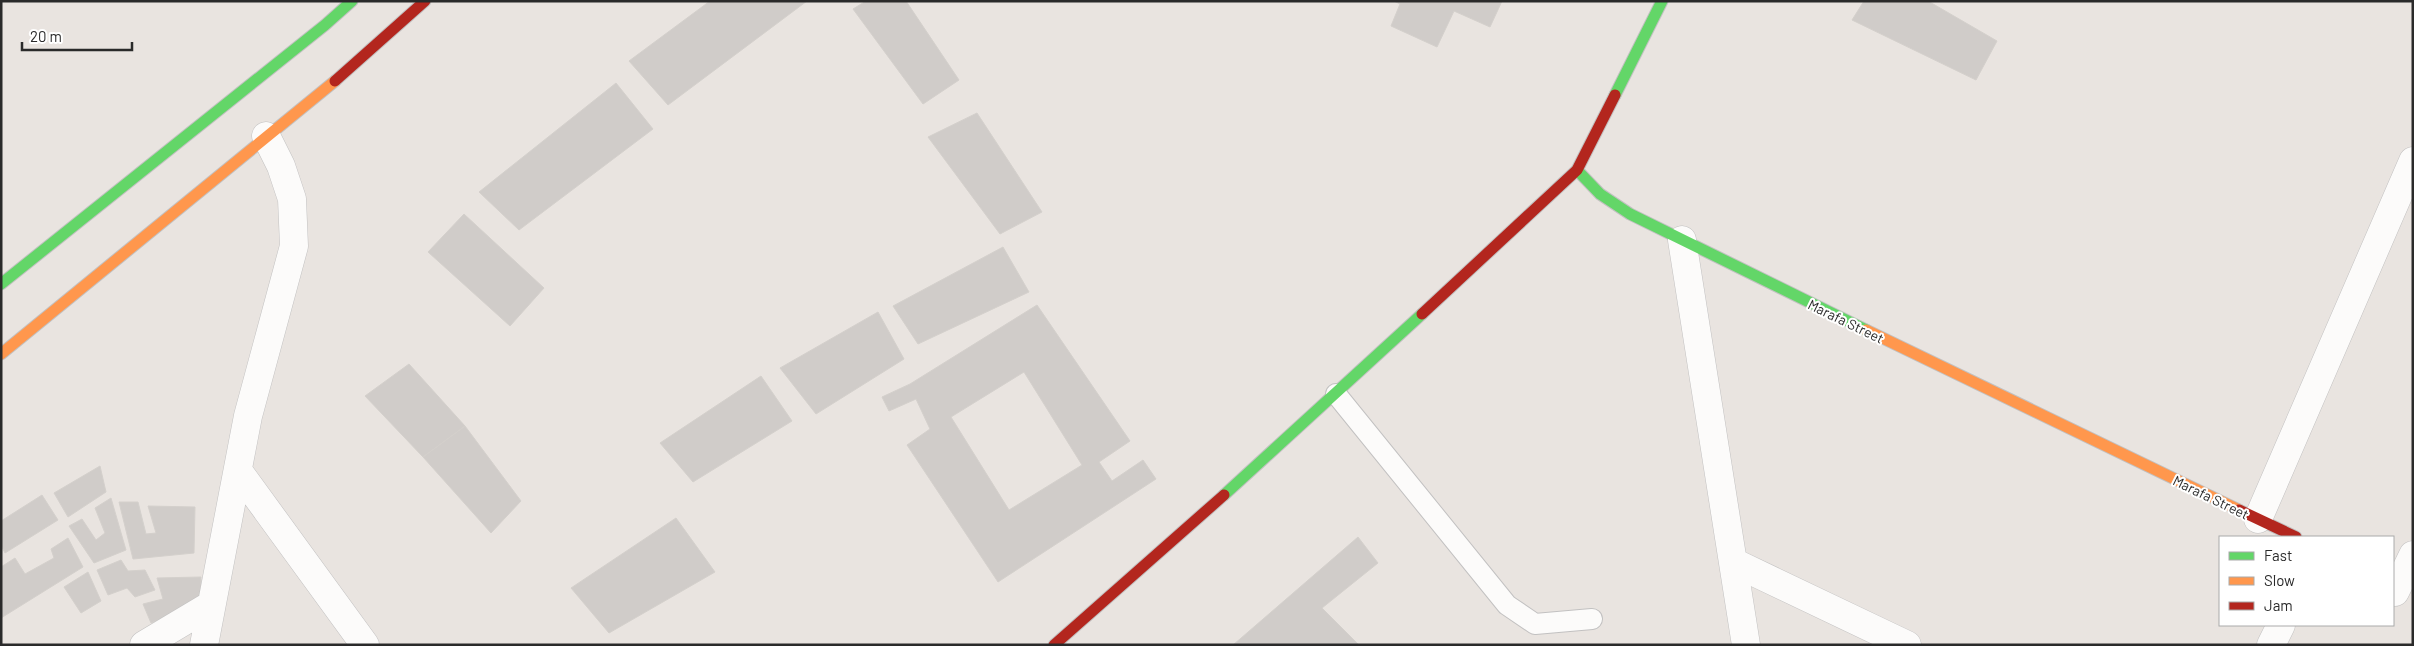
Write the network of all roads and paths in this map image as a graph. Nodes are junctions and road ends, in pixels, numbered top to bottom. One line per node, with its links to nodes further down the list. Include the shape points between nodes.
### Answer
1 (426, 1): 4 (street, via 364,57)
2 (1662, 1): 6 (street)
3 (345, 4): 8 (street)
4 (266, 136): 9 (street); 11 (street, via 292,199 294,246 248,416)
5 (2413, 161): 12 (street)
6 (1577, 170): 7 (street, Marafa Street, via 1600,194); 10 (street)
7 (1682, 240): 12 (street, Marafa Street); 15 (street)
8 (1, 284)
9 (1, 354)
10 (1336, 394): 18 (lane, via 1507,606 1535,624); 23 (street)
11 (239, 472): 17 (street); 22 (street)
12 (2258, 519): 13 (street, Marafa Street)
13 (2294, 536)
14 (2413, 555): 16 (street)
15 (1733, 562): 24 (street); 25 (street)
16 (2400, 595)
17 (211, 605): 20 (street); 21 (street)
18 (1592, 619)
19 (2280, 626): 26 (street)
20 (144, 645)
21 (204, 645)
22 (365, 645)
23 (1054, 645)
24 (1746, 645)
25 (1907, 645)
26 (2271, 645)

